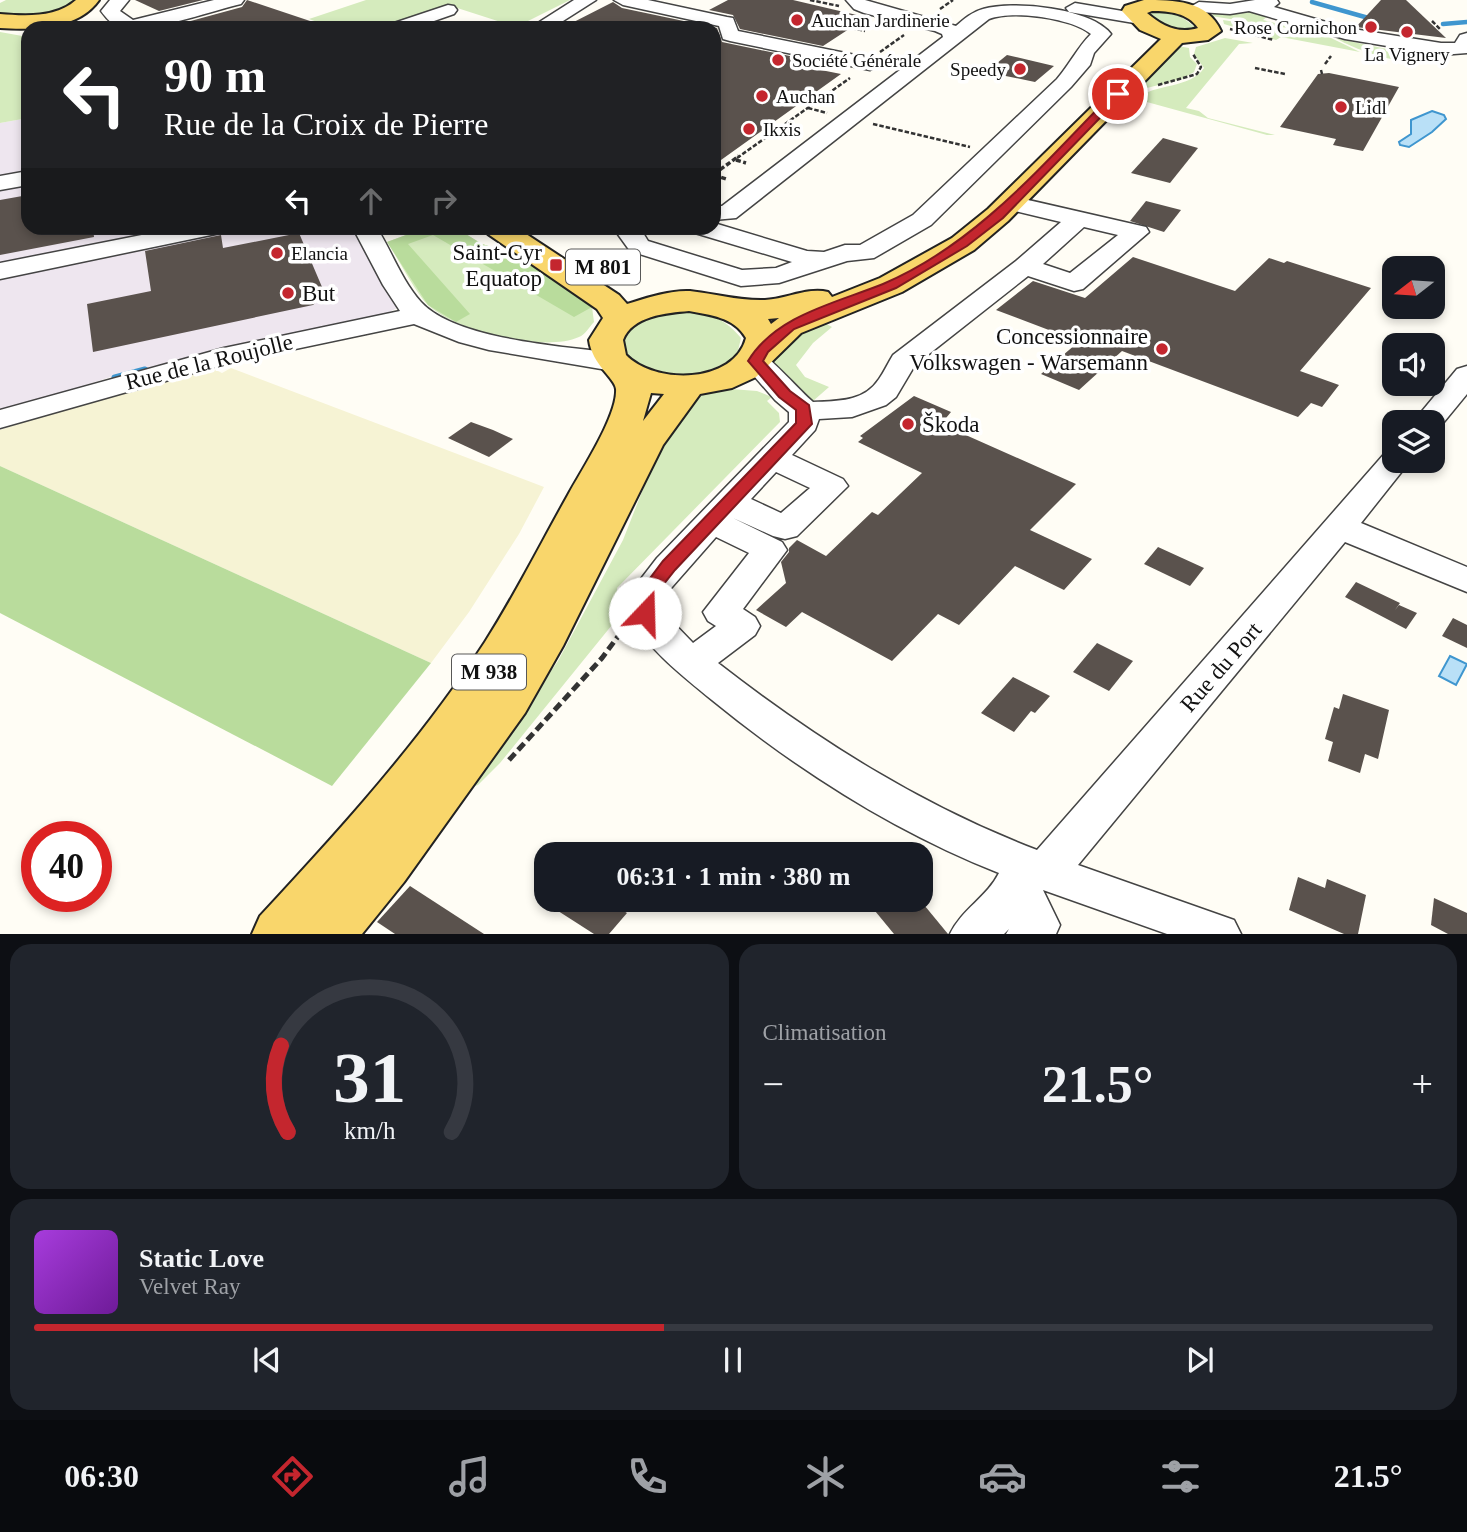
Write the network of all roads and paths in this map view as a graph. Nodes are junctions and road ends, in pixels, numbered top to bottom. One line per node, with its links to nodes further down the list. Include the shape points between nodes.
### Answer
1 (120, 0): 18 (street, via 110,11)
2 (235, 0): 19 (street)
3 (587, 0): 21 (street)
4 (623, 0): 30 (street, via 727,22 730,35)
5 (855, 0): 10 (street, via 861,7)
6 (1032, 0): 13 (street)
7 (1055, 0): 13 (street)
8 (1286, 0): 11 (street)
9 (86, 2): 16 (main road, via 58,16); 17 (main road, via 79,15)
10 (870, 5): 23 (street)
11 (1250, 6): 13 (street); 27 (street, via 1345,33)
12 (448, 10): 20 (street)
13 (1172, 13): 55 (main road); 70 (main road, via 1121,62 1108,83 948,235 874,276 809,302 770,310)
14 (978, 19): 23 (street); 25 (street); 66 (street, via 1013,9 1089,24 1101,34 1064,83 922,220 865,253)
15 (0, 21): 22 (main road)
16 (32, 21)
17 (87, 21)
18 (124, 21)
19 (155, 21)
20 (417, 21)
21 (551, 21)
22 (21, 22)
23 (933, 22): 25 (street, via 951,31)
24 (1229, 29): 26 (path)
25 (952, 40): 40 (street)
26 (1274, 40)
27 (1412, 45)
28 (1331, 55): 29 (path)
29 (1325, 64)
30 (872, 66): 33 (path)
31 (1255, 68): 32 (path)
32 (1285, 74)
33 (833, 90): 34 (path); 35 (path)
34 (842, 92)
35 (815, 103): 36 (path); 38 (path)
36 (824, 105)
37 (795, 109): 38 (path)
38 (806, 109): 39 (path); 40 (path)
39 (795, 117): 41 (path); 42 (path)
40 (850, 118): 46 (path); 56 (street)
41 (805, 120)
42 (776, 131): 43 (path); 44 (path)
43 (787, 133)
44 (757, 145): 45 (path); 48 (path)
45 (767, 147)
46 (979, 147)
47 (723, 158): 48 (path)
48 (734, 161): 49 (path); 50 (path)
49 (746, 163)
50 (721, 170)
51 (721, 177): 52 (path)
52 (726, 178)
53 (21, 179): 54 (street)
54 (0, 183)
55 (1011, 203): 57 (street); 73 (main road, via 972,237 930,264 891,285 789,326)
56 (721, 213): 66 (street)
57 (1079, 219): 67 (street); 67 (street, via 1137,232 1074,284)
58 (721, 233): 66 (street, via 805,258)
59 (177, 235): 68 (street)
60 (369, 235): 71 (street)
61 (508, 235): 72 (main road, M 801, via 608,302)
62 (552, 235): 69 (main road, M 801, via 639,290)
63 (617, 235): 66 (street, via 645,265 726,288 758,292 826,266)
64 (638, 235): 66 (street, via 666,265 730,284 760,281)
65 (641, 235): 66 (street, via 704,249 723,263 747,270)
66 (828, 259)
67 (1025, 266): 75 (street, via 903,361 894,385 862,408)
68 (0, 271)
69 (668, 302): 70 (main road); 72 (main road, via 650,306)
70 (729, 308): 73 (main road, via 757,326 763,337)
71 (419, 315): 72 (street, via 515,350 565,354); 77 (street, Rue de la Roujolle, via 224,356)
72 (617, 349): 73 (main road, via 644,381); 85 (main road, M 938, via 634,388 632,402 615,445 502,652 448,732 375,826)
73 (733, 369): 75 (street); 86 (main road, M 938, via 645,444 508,700 393,856)
74 (1467, 375): 76 (street)
75 (795, 403): 78 (street, via 804,424)
76 (1438, 410)
77 (0, 419)
78 (771, 457): 80 (street); 80 (street, via 832,486 785,528)
79 (1385, 473): 81 (street, Rue du Port)
80 (721, 511): 83 (street, via 648,593 645,613 655,630); 83 (street, via 770,550 720,612 742,626)
81 (1340, 527): 82 (street); 84 (street, Rue du Port)
82 (1467, 580)
83 (694, 662): 84 (street, via 790,741 840,772 953,833)
84 (1045, 873): 89 (street)
85 (280, 933)
86 (327, 933)
87 (973, 933): 88 (street, via 1008,900 1017,882 1037,925)
88 (1028, 933)
89 (1218, 933)

